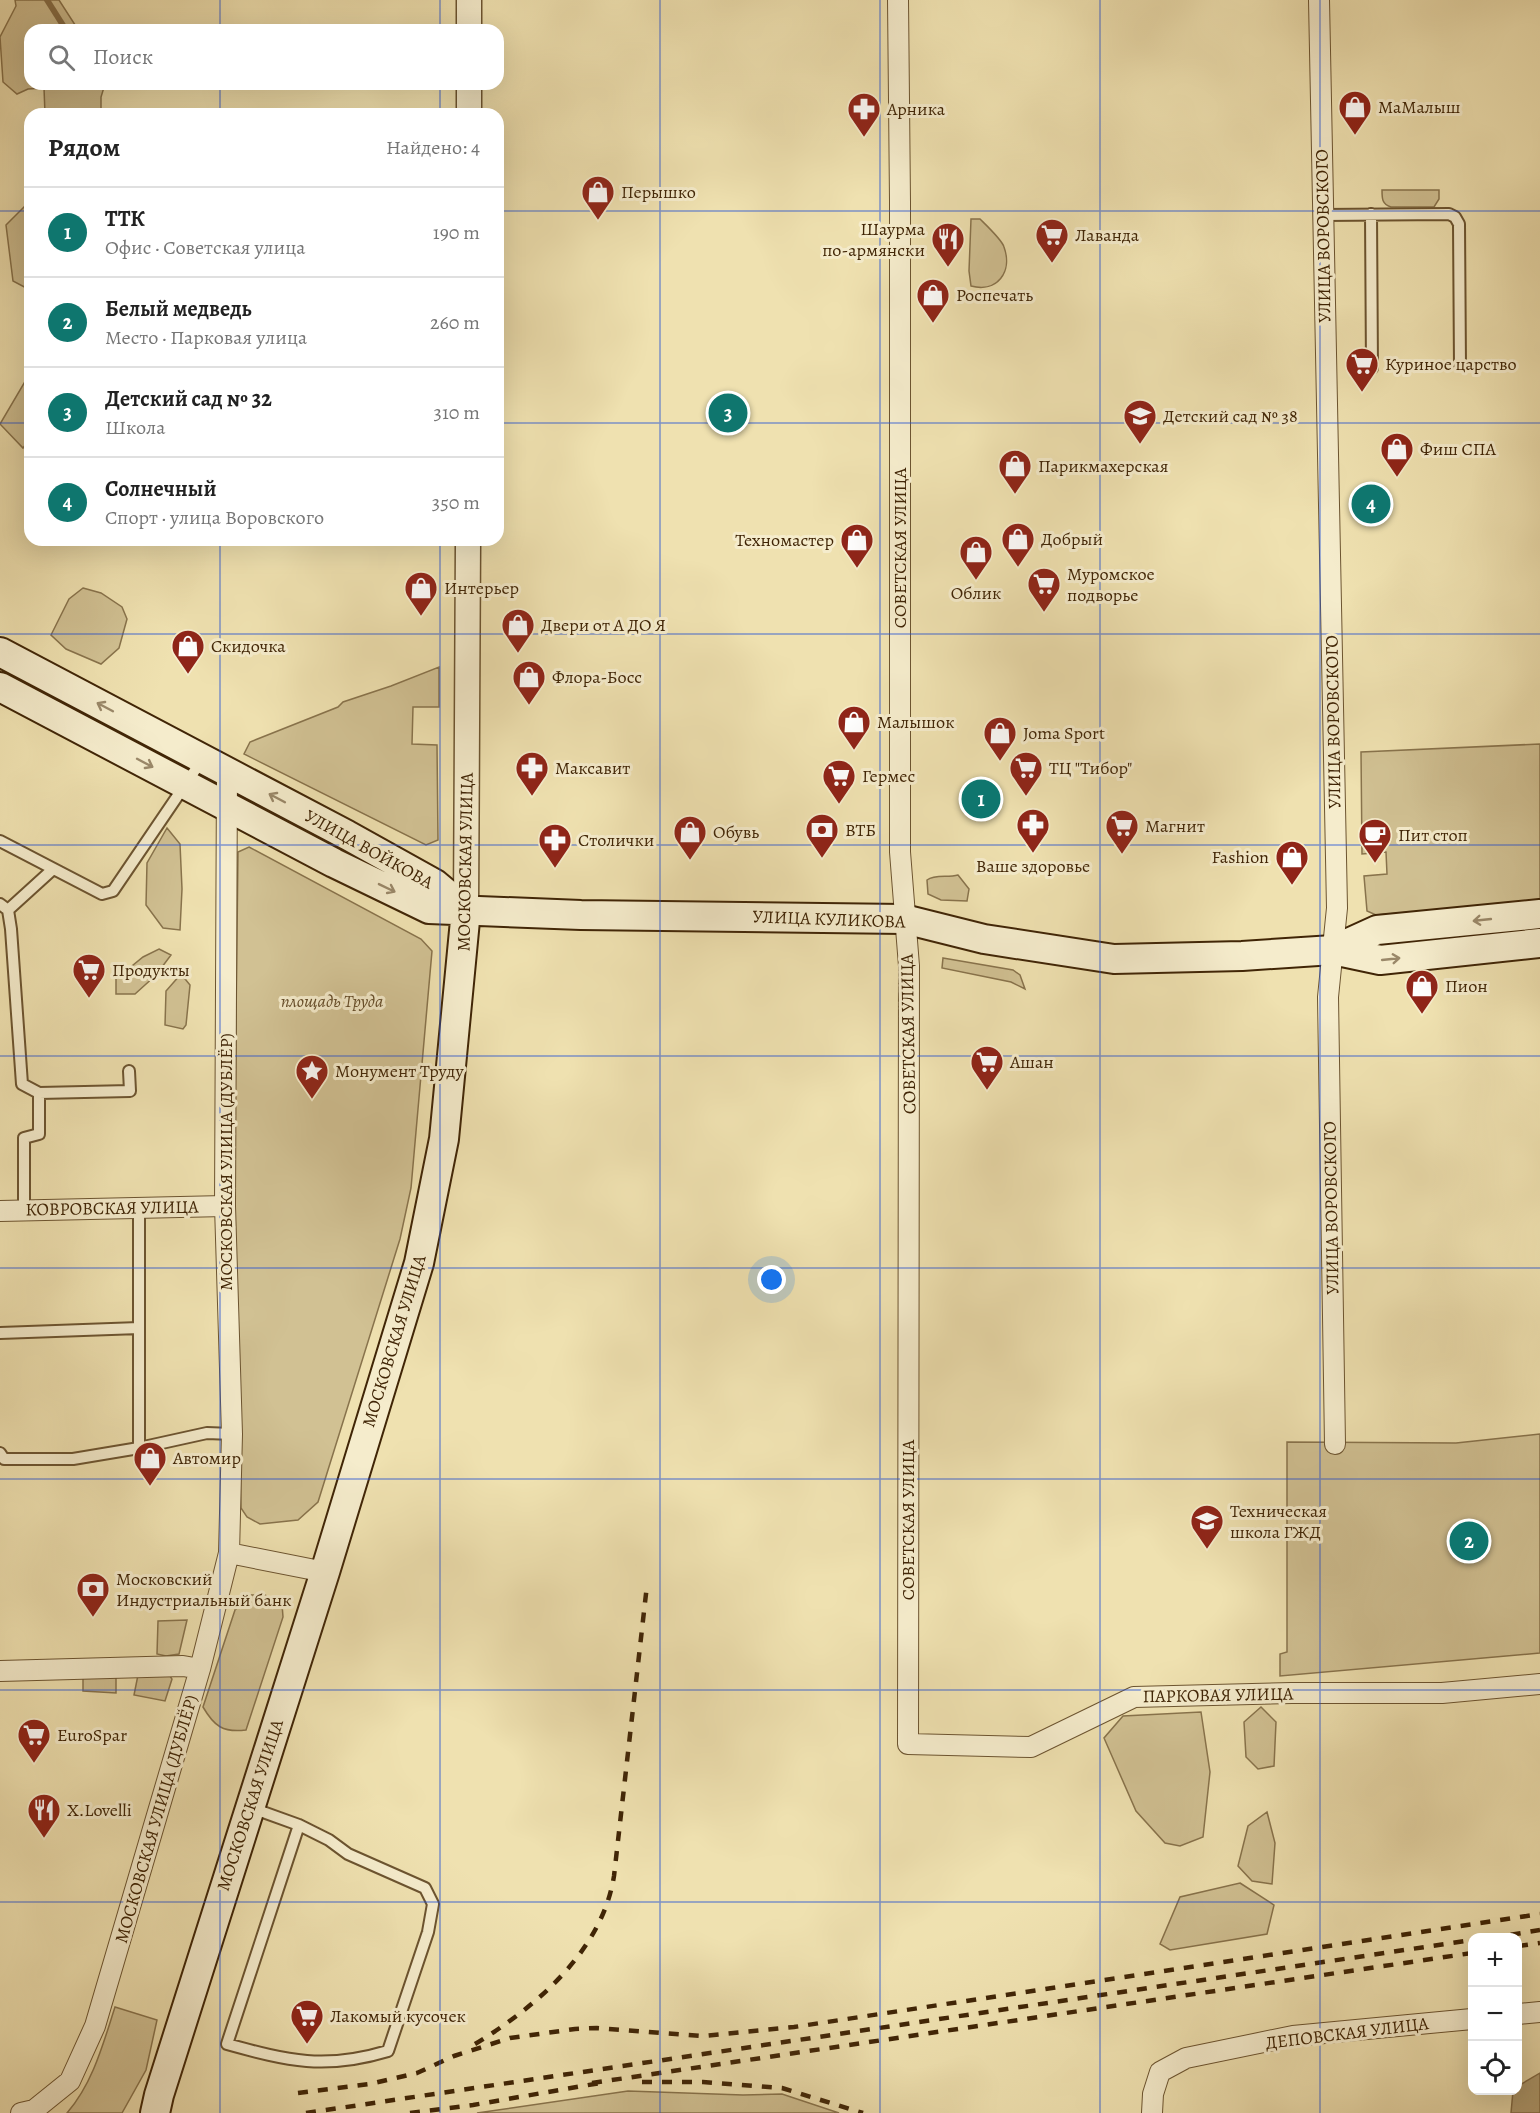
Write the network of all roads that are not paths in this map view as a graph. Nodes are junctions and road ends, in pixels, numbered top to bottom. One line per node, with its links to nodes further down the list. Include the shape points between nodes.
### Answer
1 (469, 0): 4 (street)
2 (898, 0): 22 (street, СОВЕТСКАЯ УЛИЦА, via 900,852)
3 (1319, 0): 8 (street, УЛИЦА ВОРОВСКОГО)
4 (469, 24)
5 (469, 90): 6 (street)
6 (469, 108)
7 (1371, 214): 8 (lane); 9 (lane, via 1455,217 1459,224); 10 (lane)
8 (1323, 215): 24 (street, УЛИЦА ВОРОВСКОГО, via 1337,896)
9 (1460, 366)
10 (1372, 368)
11 (468, 546): 20 (street, МОСКОВСКАЯ УЛИЦА)
12 (0, 652): 14 (main road, УЛИЦА ВОЙКОВА, one-way to 12)
13 (0, 687): 15 (main road, УЛИЦА ВОЙКОВА, one-way to 15)
14 (215, 766): 15 (lane); 16 (street, МОСКОВСКАЯ УЛИЦА (ДУБЛЁР)); 20 (main road, УЛИЦА ВОЙКОВА, one-way to 14, via 435,884)
15 (186, 785): 16 (main road, УЛИЦА ВОЙКОВА); 18 (lane, via 113,891 102,894)
16 (227, 806): 20 (main road, УЛИЦА ВОЙКОВА, one-way to 20, via 429,909); 27 (street, МОСКОВСКАЯ УЛИЦА (ДУБЛЁР))
17 (0, 841): 18 (lane)
18 (52, 870): 19 (lane)
19 (4, 907): 26 (lane, via 22,1084)
20 (466, 910): 22 (main road, УЛИЦА КУЛИКОВА); 38 (main road, МОСКОВСКАЯ УЛИЦА, via 444,1139 419,1263)
21 (1540, 914): 24 (main road, УЛИЦА КУЛИКОВА, one-way to 24, via 1377,930)
22 (904, 919): 24 (main road, УЛИЦА КУЛИКОВА, via 984,939 1114,959); 42 (street, СОВЕТСКАЯ УЛИЦА, via 909,966)
23 (1540, 943): 24 (main road, УЛИЦА КУЛИКОВА, one-way to 23, via 1380,960)
24 (1333, 950): 34 (street, УЛИЦА ВОРОВСКОГО, via 1328,997)
25 (129, 1071): 26 (lane, via 130,1091)
26 (39, 1093): 29 (lane, via 39,1134 24,1138)
27 (225, 1206): 28 (street, КОВРОВСКАЯ УЛИЦА); 33 (street, МОСКОВСКАЯ УЛИЦА (ДУБЛЁР))
28 (139, 1208): 29 (street, КОВРОВСКАЯ УЛИЦА); 31 (lane)
29 (24, 1210): 30 (street, КОВРОВСКАЯ УЛИЦА)
30 (0, 1211)
31 (139, 1328): 32 (lane); 35 (lane)
32 (0, 1333)
33 (232, 1434): 35 (lane, via 207,1433); 37 (street, МОСКОВСКАЯ УЛИЦА (ДУБЛЁР))
34 (1335, 1444)
35 (139, 1448): 36 (lane, via 73,1459 4,1459)
36 (0, 1453)
37 (230, 1552): 38 (street); 39 (street, МОСКОВСКАЯ УЛИЦА (ДУБЛЁР))
38 (325, 1572): 43 (main road, МОСКОВСКАЯ УЛИЦА)
39 (200, 1669): 40 (street, via 183,1666); 49 (street, МОСКОВСКАЯ УЛИЦА (ДУБЛЁР), via 95,2026 70,2081 34,2110)
40 (0, 1671)
41 (1540, 1684): 42 (street, ПАРКОВАЯ УЛИЦА, via 1442,1693 1134,1697 1031,1747)
42 (908, 1744)
43 (249, 1807): 44 (lane); 48 (main road, МОСКОВСКАЯ УЛИЦА)
44 (299, 1825): 44 (lane, via 348,1854 425,1888 433,1904 428,1932 388,2051 322,2063 280,2059 227,2044)
45 (1540, 2012): 46 (street)
46 (1522, 2014)
47 (1468, 2019): 50 (street, ДЕПОВСКАЯ УЛИЦА, via 1293,2036 1186,2058 1160,2072)
48 (153, 2107)
49 (21, 2113)
50 (1152, 2113)

